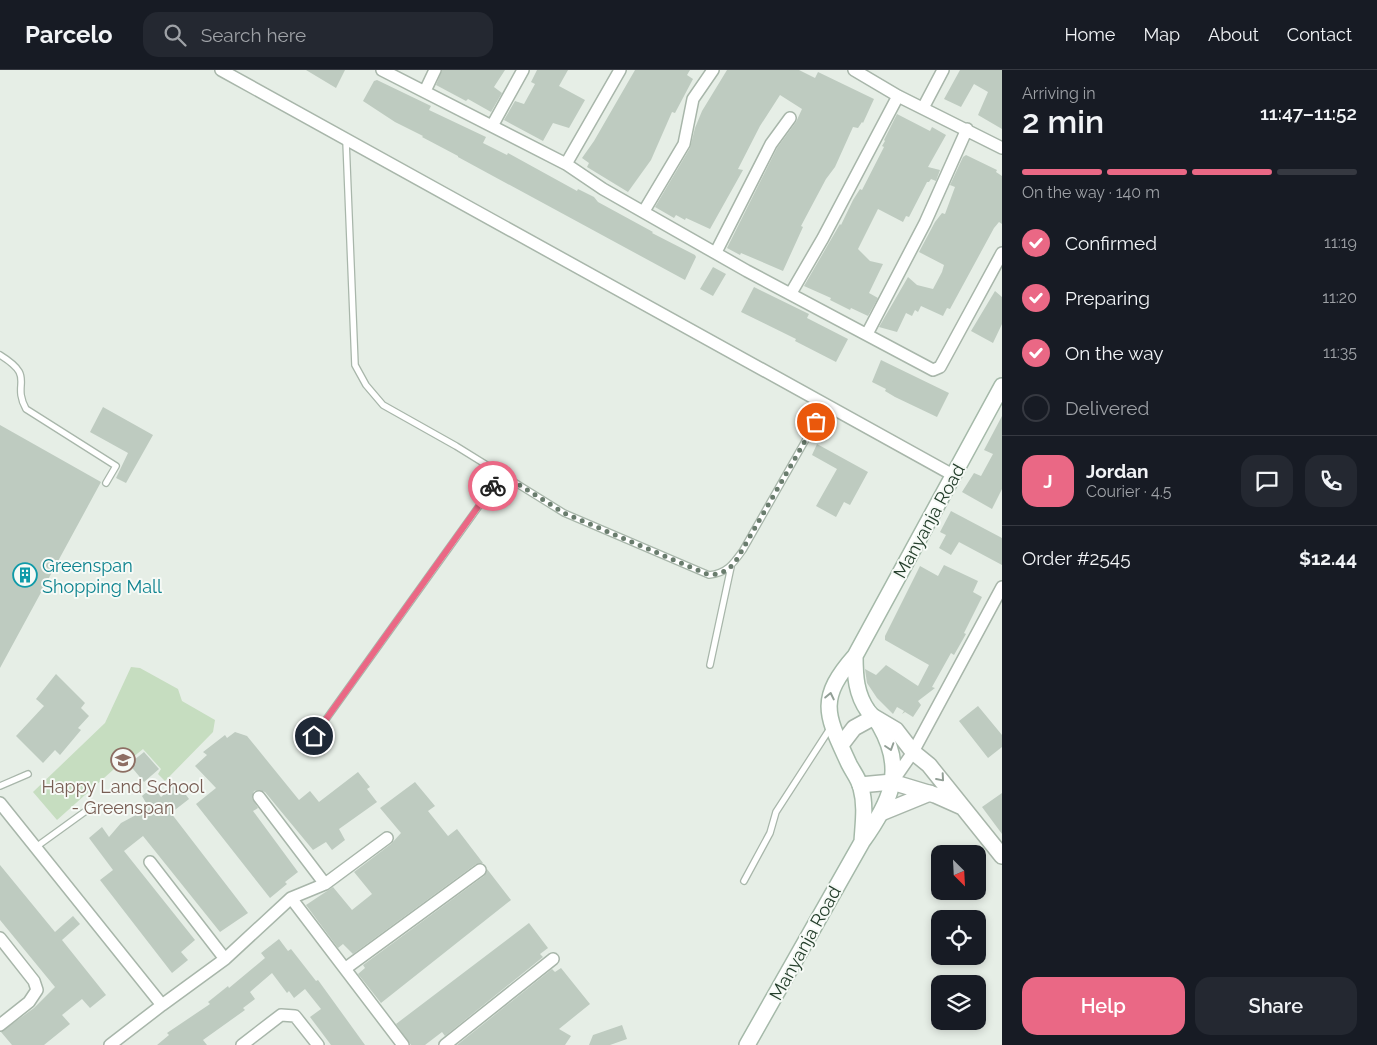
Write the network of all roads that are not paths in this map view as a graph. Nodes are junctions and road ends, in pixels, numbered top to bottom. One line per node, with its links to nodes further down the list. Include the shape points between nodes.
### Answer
1 (221, 70): 15 (street)
2 (382, 70): 9 (street)
3 (436, 70): 9 (street)
4 (523, 70): 13 (street)
5 (620, 70): 17 (street)
6 (713, 70): 18 (street, via 694,100 684,144)
7 (854, 70): 10 (street)
8 (943, 70): 11 (street)
9 (425, 91): 13 (street)
10 (898, 96): 11 (street); 21 (street)
11 (923, 108): 14 (street)
12 (790, 118): 19 (street, via 771,144)
13 (492, 126): 17 (street)
14 (967, 129): 16 (street); 22 (street, via 925,223)
15 (346, 141): 25 (street); 26 (lane, via 355,365 366,385 383,404)
16 (1002, 148)
17 (566, 164): 18 (street)
18 (644, 211): 19 (street)
19 (716, 252): 21 (street)
20 (1002, 252): 22 (street, via 936,370)
21 (791, 293): 22 (street)
22 (868, 334)
23 (0, 355): 28 (lane, via 19,368 22,402 26,410 116,466)
24 (1002, 386): 27 (main road, Manyanja Road)
25 (826, 406): 27 (street); 29 (lane)
26 (502, 474): 29 (lane, via 564,513 704,573 719,574); 35 (lane)
27 (953, 475): 31 (main road, Manyanja Road)
28 (106, 483)
29 (731, 567): 32 (lane)
30 (1002, 587): 37 (street)
31 (854, 656): 33 (main road, Manyanja Road, via 858,690); 34 (main road, Manyanja Road, one-way to 31, via 828,703 830,692 838,675)
32 (710, 666)
33 (874, 717): 36 (main road, via 854,728); 37 (main road, via 896,730); 39 (main road, Manyanja Road, one-way to 39, via 891,748 894,764)
34 (832, 725): 36 (main road, Manyanja Road); 54 (lane, via 776,812 770,833)
35 (314, 736)
36 (841, 745): 40 (main road, Manyanja Road)
37 (913, 752): 39 (street); 46 (main road, one-way to 46, via 929,765)
38 (28, 774): 41 (lane)
39 (892, 782): 40 (main road); 42 (main road); 47 (main road, Manyanja Road)
40 (860, 785): 49 (main road, Manyanja Road, via 864,802)
41 (0, 786)
42 (930, 793): 46 (main road); 47 (main road)
43 (260, 797): 55 (street)
44 (0, 803): 50 (street)
45 (90, 808): 50 (lane)
46 (964, 808): 51 (main road)
47 (881, 813): 49 (main road, Manyanja Road)
48 (387, 838): 55 (street)
49 (862, 842): 68 (main road, Manyanja Road)
50 (36, 847): 61 (street)
51 (1002, 856)
52 (150, 862): 58 (street)
53 (480, 870): 60 (street)
54 (744, 882)
55 (326, 884): 56 (street)
56 (291, 898): 58 (street); 60 (street)
57 (0, 938): 62 (street, via 34,981 37,990 29,1002)
58 (225, 959): 61 (street)
59 (553, 959): 67 (street)
60 (346, 968): 66 (street)
61 (162, 1004): 63 (street)
62 (0, 1025)
63 (110, 1045)
64 (242, 1045): 65 (street, via 281,1016 295,1016)
65 (318, 1045)
66 (403, 1045)
67 (445, 1045)
68 (748, 1045)

